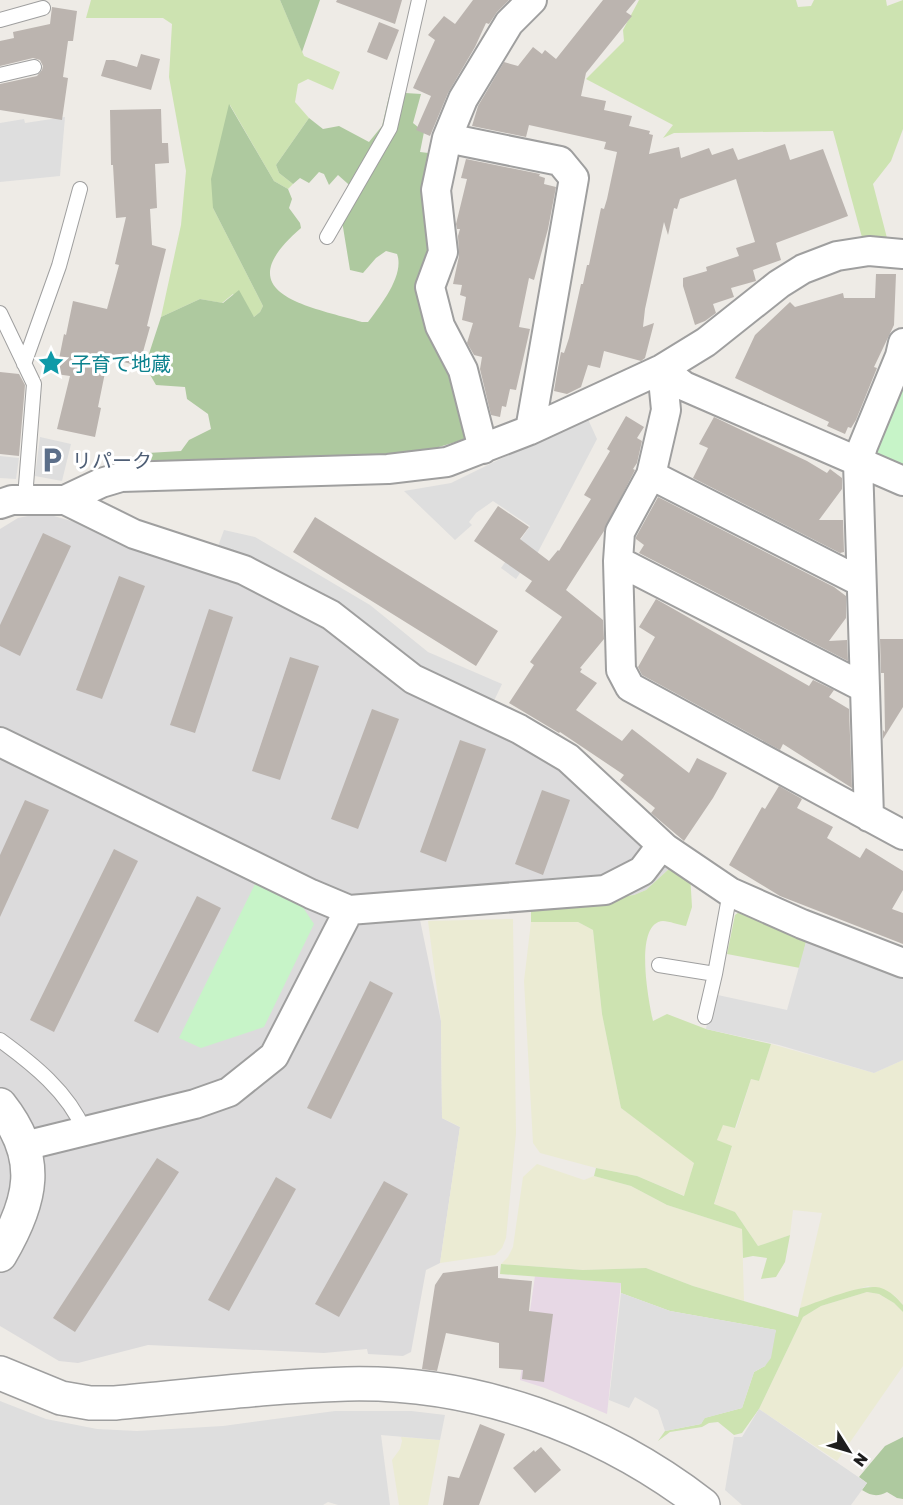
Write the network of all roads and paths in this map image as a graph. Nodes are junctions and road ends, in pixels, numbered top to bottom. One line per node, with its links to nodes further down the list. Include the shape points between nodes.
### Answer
1 (419, 0): 9 (lane, via 390,128)
2 (532, 0): 7 (street, via 509,23 463,99)
3 (43, 8): 4 (lane)
4 (0, 20)
5 (34, 67): 6 (lane)
6 (0, 75)
7 (447, 138): 15 (street, via 560,161 574,177); 16 (street, via 436,190 443,252 430,287 441,326 464,370)
8 (80, 189): 13 (lane, via 59,266)
9 (327, 237)
10 (903, 254): 14 (street, via 848,254 803,269 706,342)
11 (0, 313): 13 (lane)
12 (903, 343): 17 (street)
13 (24, 364): 20 (lane, via 34,384)
14 (662, 369): 15 (street); 17 (street, via 684,386); 18 (street, via 666,410)
15 (530, 430): 16 (street)
16 (483, 448): 21 (street, via 447,462 388,469 121,477)
17 (858, 462): 19 (street); 24 (street)
18 (651, 475): 23 (street, via 620,532); 24 (street)
19 (903, 481)
20 (28, 500): 21 (street); 22 (street)
21 (65, 500): 29 (street, via 134,534 244,570 331,615 413,679 519,729 568,758)
22 (0, 504)
23 (618, 561): 25 (street); 27 (street, via 621,670 630,687)
24 (861, 582): 25 (street)
25 (865, 688): 27 (street)
26 (0, 742): 31 (street)
27 (869, 817): 28 (street)
28 (903, 835)
29 (665, 848): 30 (street); 31 (street, via 658,850 642,871 605,890)
30 (730, 892): 32 (street); 34 (lane)
31 (348, 910): 38 (street, via 274,1056 229,1092)
32 (903, 963)
33 (659, 965): 34 (lane)
34 (715, 974): 35 (lane)
35 (705, 1017)
36 (0, 1040): 38 (lane, via 52,1084 77,1113)
37 (0, 1105): 39 (street)
38 (84, 1130): 39 (street)
39 (24, 1146): 40 (street, via 27,1197 15,1231)
40 (0, 1255)
41 (0, 1373): 42 (street, via 61,1398 90,1402 347,1384 442,1391 494,1401 559,1423 606,1444)
42 (703, 1505)

